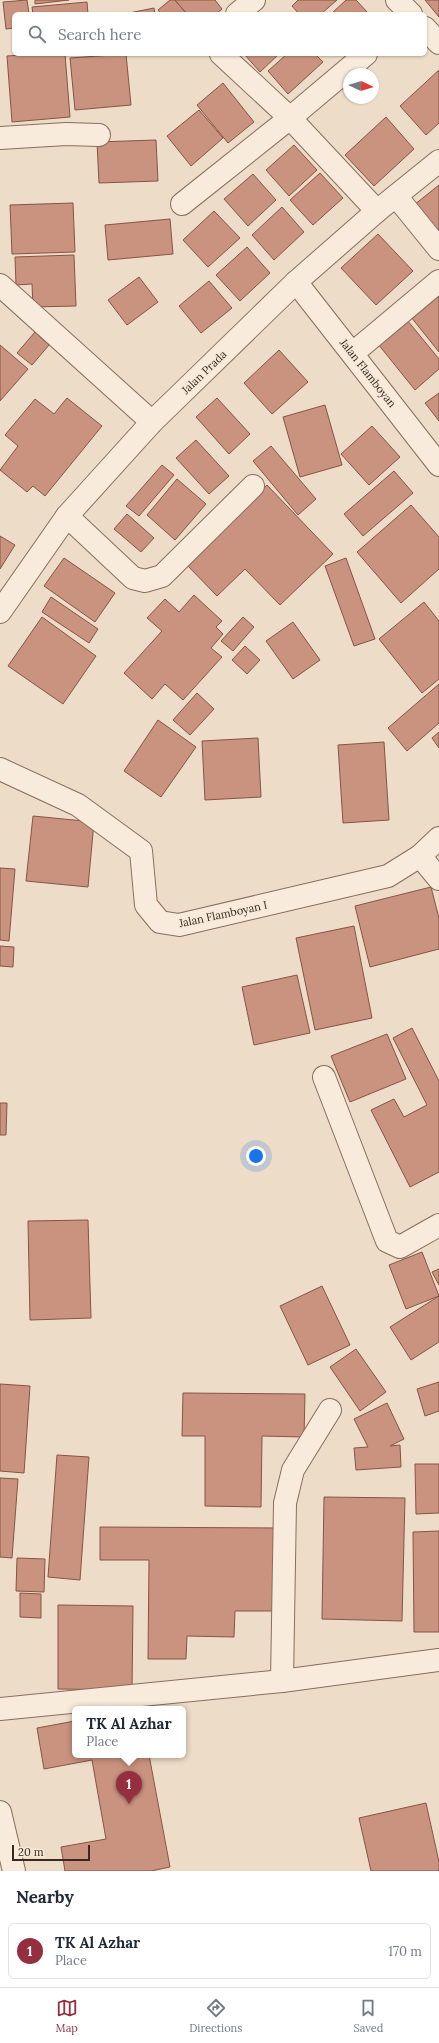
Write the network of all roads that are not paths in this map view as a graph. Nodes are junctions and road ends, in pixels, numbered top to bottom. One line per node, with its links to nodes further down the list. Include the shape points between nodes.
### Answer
1 (254, 0): 3 (street)
2 (397, 0): 4 (street)
3 (239, 12)
4 (409, 12)
5 (427, 30): 6 (street)
6 (439, 43)
7 (223, 56): 9 (street)
8 (364, 56): 9 (street)
9 (290, 118): 14 (street); 15 (street)
10 (99, 135): 11 (street)
11 (0, 138)
12 (439, 161): 13 (street, Jalan Prada)
13 (396, 196): 15 (street, Jalan Prada); 16 (street)
14 (182, 204)
15 (377, 211): 18 (street, Jalan Prada)
16 (439, 249)
17 (439, 281): 20 (street)
18 (296, 282): 20 (street, Jalan Flamboyan); 21 (street, Jalan Prada)
19 (0, 285): 21 (street)
20 (353, 353): 22 (street, Jalan Flamboyan)
21 (152, 422): 24 (street, Jalan Prada)
22 (439, 465)
23 (253, 486): 24 (street, via 162,576 145,581 133,578)
24 (67, 516): 25 (street, Jalan Prada)
25 (0, 612)
26 (0, 769): 28 (street, Jalan Flamboyan I, via 78,806 141,851 146,905 160,922 179,925 388,876)
27 (439, 838): 28 (street, Jalan Flamboyan I)
28 (420, 856): 29 (street)
29 (439, 879)
30 (324, 1077): 31 (street, via 387,1241 400,1247)
31 (439, 1225)
32 (330, 1410): 34 (street, via 293,1470 285,1503)
33 (439, 1660): 34 (street)
34 (282, 1681): 35 (street)
35 (0, 1709)
36 (0, 1812): 37 (street)
37 (14, 1871)

